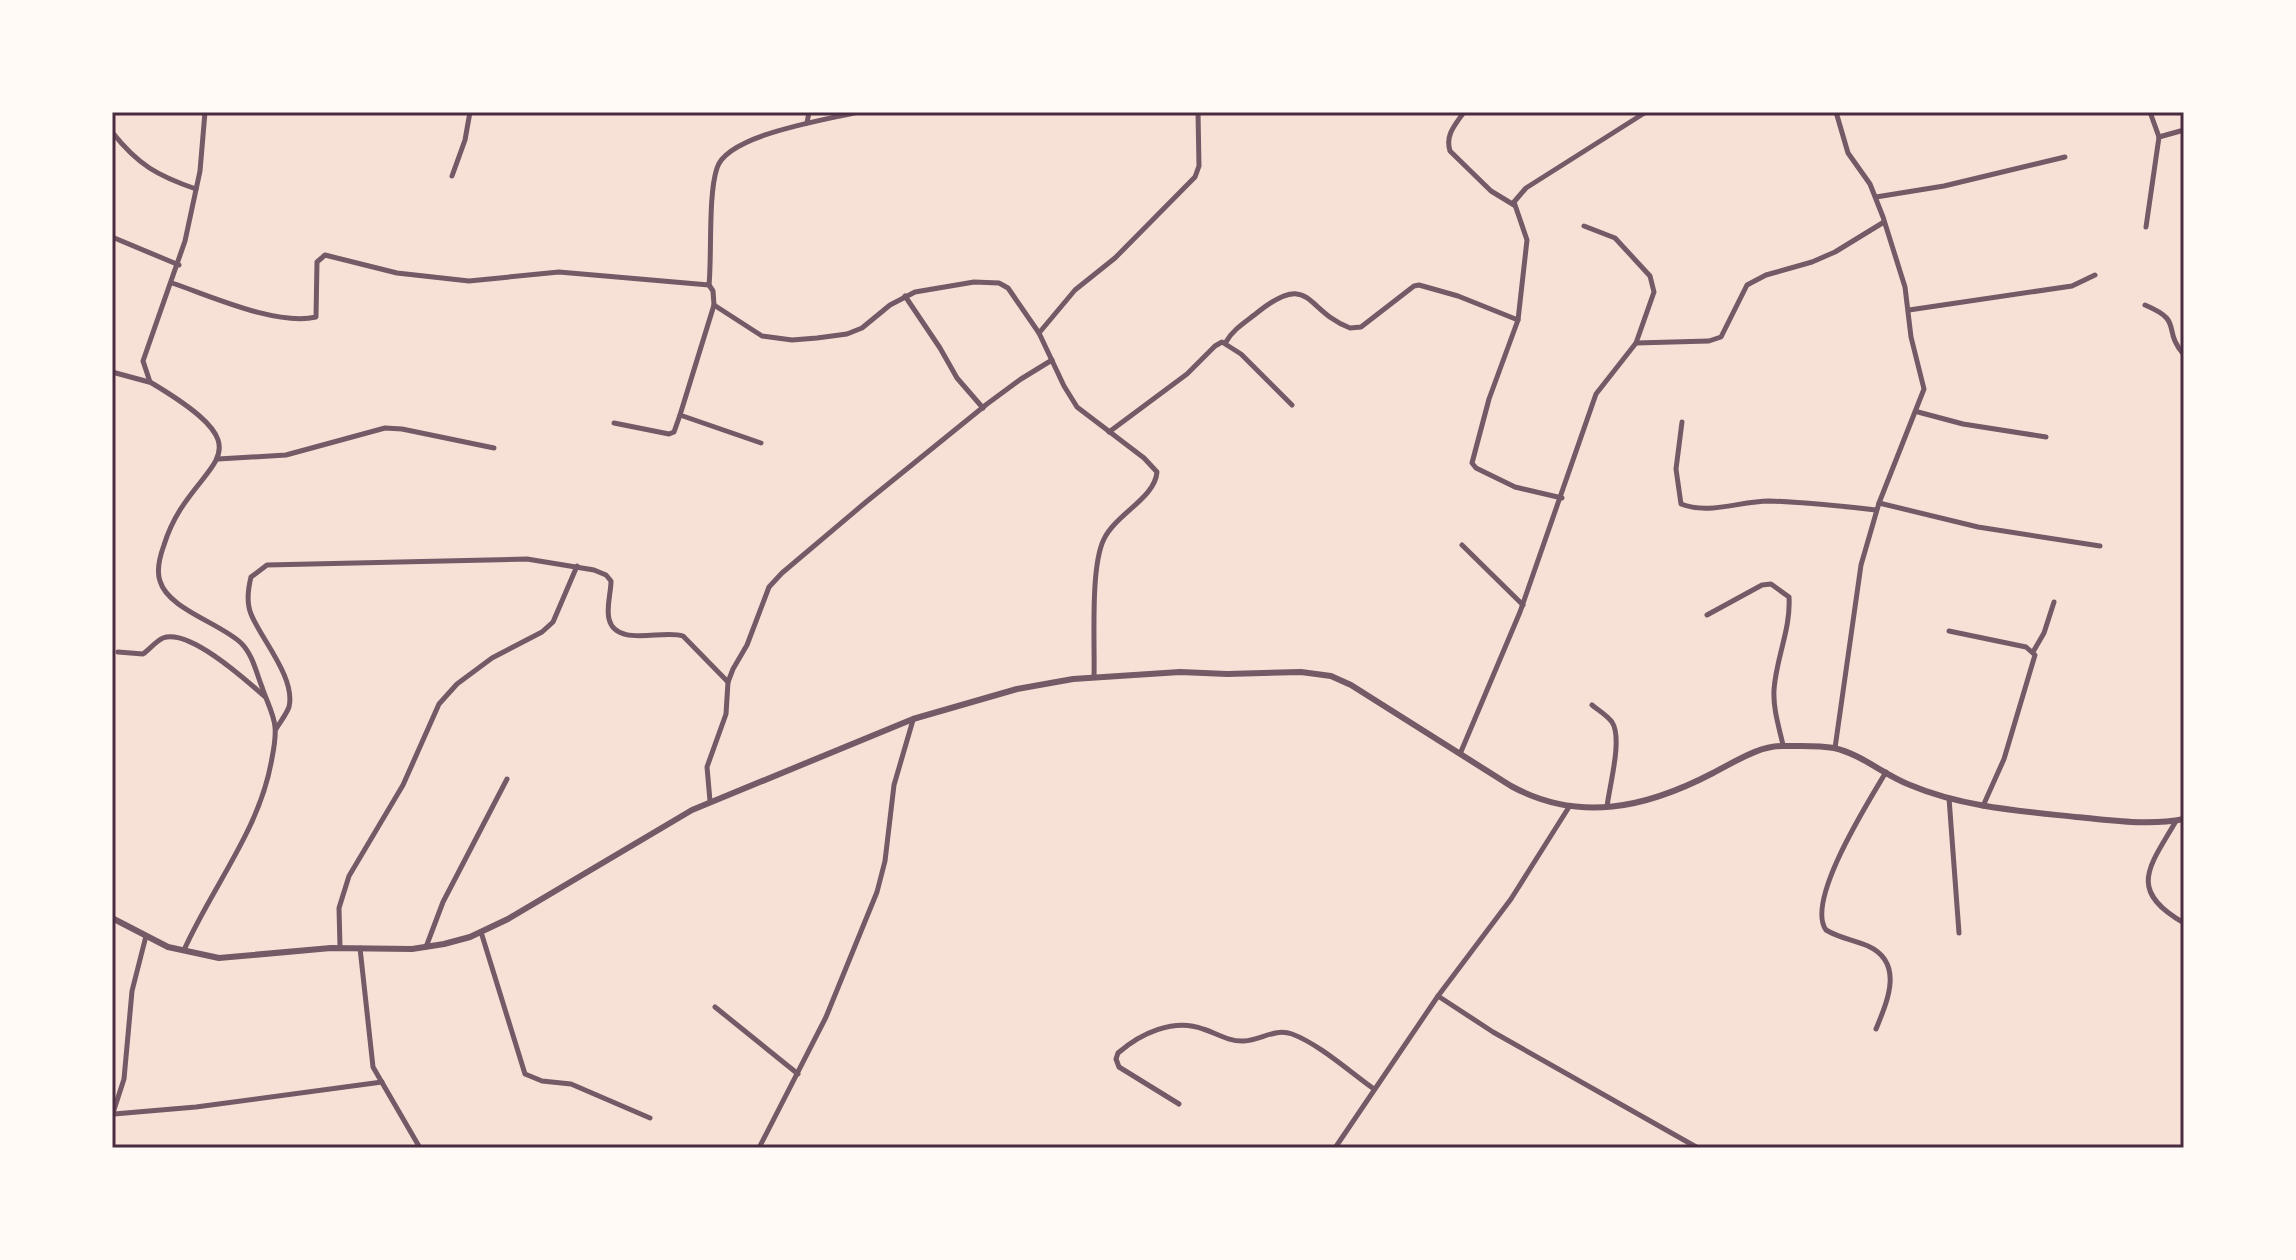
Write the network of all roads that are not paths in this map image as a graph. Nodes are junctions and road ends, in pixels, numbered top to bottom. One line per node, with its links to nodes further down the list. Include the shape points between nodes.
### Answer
1 (205, 112): 16 (street)
2 (470, 112): 15 (street)
3 (809, 112): 10 (street)
4 (858, 112): 10 (street)
5 (1198, 112): 32 (street, via 1195,177 1115,258 1075,290)
6 (1464, 112): 18 (street, via 1450,132 1450,151 1491,191)
7 (1646, 112): 18 (street, via 1526,188)
8 (1836, 112): 17 (street, via 1848,153)
9 (2150, 112): 13 (street)
10 (807, 123): 26 (street, via 761,136 720,161 714,179)
11 (2184, 130): 13 (street)
12 (112, 132): 16 (street, via 154,173)
13 (2159, 137): 21 (street)
14 (2065, 157): 17 (street)
15 (452, 176)
16 (196, 189): 23 (street)
17 (1876, 197): 19 (street)
18 (1514, 205): 31 (street, via 1527,240)
19 (1884, 221): 30 (street); 34 (street, via 1835,252 1747,285 1721,337)
20 (1584, 226): 34 (street, via 1615,238 1654,282)
21 (2146, 227)
22 (112, 237): 23 (street)
23 (179, 265): 25 (street)
24 (2095, 275): 30 (street, via 2072,286)
25 (172, 283): 26 (street, via 291,318 316,317 317,262 325,255 372,269 469,281 559,272); 38 (street, via 145,351)
26 (709, 285): 28 (street)
27 (905, 296): 28 (street, via 847,334 792,340 762,336); 32 (street, via 974,282 999,283); 40 (street, via 957,378)
28 (714, 305): 42 (street)
29 (2145, 305): 35 (street, via 2169,318 2173,340)
30 (1909, 310): 41 (street, via 1924,389)
31 (1518, 320): 33 (street, via 1419,285 1361,327 1350,328 1296,292 1274,299); 50 (street, via 1472,463 1515,487)
32 (1039, 333): 36 (street)
33 (1226, 342): 39 (street); 45 (street)
34 (1636, 343): 50 (street, via 1596,394)
35 (2184, 355)
36 (1052, 360): 40 (street); 45 (street, via 1077,407)
37 (112, 372): 38 (street)
38 (150, 382): 49 (street, via 214,431 221,451)
39 (1292, 405)
40 (983, 408): 63 (street, via 782,573 762,599)
41 (1917, 411): 46 (street); 51 (street)
42 (680, 415): 44 (street, via 669,434); 47 (street)
43 (1682, 422): 52 (street, via 1676,469 1681,504 1717,508 1764,501)
44 (614, 423)
45 (1109, 432): 62 (street, via 1157,472 1153,489 1117,520 1102,542 1096,573)
46 (2046, 437)
47 (761, 443)
48 (494, 448): 49 (street, via 385,428 286,455)
49 (218, 459): 64 (street, via 167,534 159,581 186,609 241,644)
50 (1562, 498): 57 (street)
51 (1879, 503): 52 (street); 54 (street, via 1978,527)
52 (1876, 510): 69 (street, via 1858,581)
53 (1462, 545): 57 (street)
54 (2100, 546)
55 (577, 566): 63 (street, via 611,581 609,619 615,629 623,634 683,636); 67 (street, via 527,559 267,565 251,577 248,589 250,613 276,658 290,703); 84 (street, via 553,622 492,658 439,704 403,785 349,876 339,908)
56 (2054, 602): 61 (street)
57 (1523, 605): 70 (street)
58 (1707, 615): 68 (street, via 1762,585 1771,584 1789,597 1774,690)
59 (1949, 631): 61 (street)
60 (118, 652): 64 (street, via 143,654 161,639 179,639 224,661)
61 (2033, 652): 75 (street, via 2035,660 2004,759)
62 (1094, 677): 66 (street, via 1017,689); 70 (street, via 1180,672 1331,676)
63 (728, 682): 74 (street, via 726,714 707,767)
64 (265, 697): 67 (street)
65 (1592, 705): 77 (street, via 1611,721 1617,741)
66 (913, 719): 74 (street); 91 (street, via 894,785 877,892 842,983)
67 (276, 729): 87 (street, via 269,779 256,818)
68 (1783, 745): 69 (street); 77 (street, via 1756,751 1657,797)
69 (1835, 748): 71 (street)
70 (1460, 754): 76 (street, via 1529,796)
71 (1886, 772): 73 (street); 90 (street, via 1835,863 1821,919 1826,930 1870,947 1887,964 1891,991)
72 (507, 779): 86 (street, via 443,902)
73 (1949, 798): 75 (street); 82 (street)
74 (710, 801): 81 (street)
75 (1983, 806): 78 (street, via 2141,823)
76 (1569, 807): 77 (street); 88 (street, via 1511,899)
77 (1607, 807)
78 (2180, 820): 80 (street, via 2154,860 2148,885 2158,905)
79 (112, 918): 83 (street)
80 (2184, 923)
81 (481, 932): 86 (street); 96 (street, via 525,1074 571,1084)
82 (1959, 933)
83 (146, 936): 87 (street); 95 (street, via 132,991 124,1079)
84 (340, 947): 85 (street); 87 (street, via 237,958)
85 (360, 947): 86 (street); 92 (street, via 371,1058)
86 (426, 947)
87 (184, 951)
88 (1438, 996): 93 (street); 100 (street)
89 (715, 1007): 91 (street)
90 (1876, 1029)
91 (798, 1074): 98 (street)
92 (382, 1082): 95 (street); 97 (street)
93 (1374, 1089): 94 (street, via 1294,1034 1231,1040 1181,1024 1123,1048 1116,1059 1119,1067); 99 (street)
94 (1179, 1104)
95 (113, 1115)
96 (650, 1118)
97 (420, 1148)
98 (759, 1148)
99 (1335, 1148)
100 (1698, 1148)

